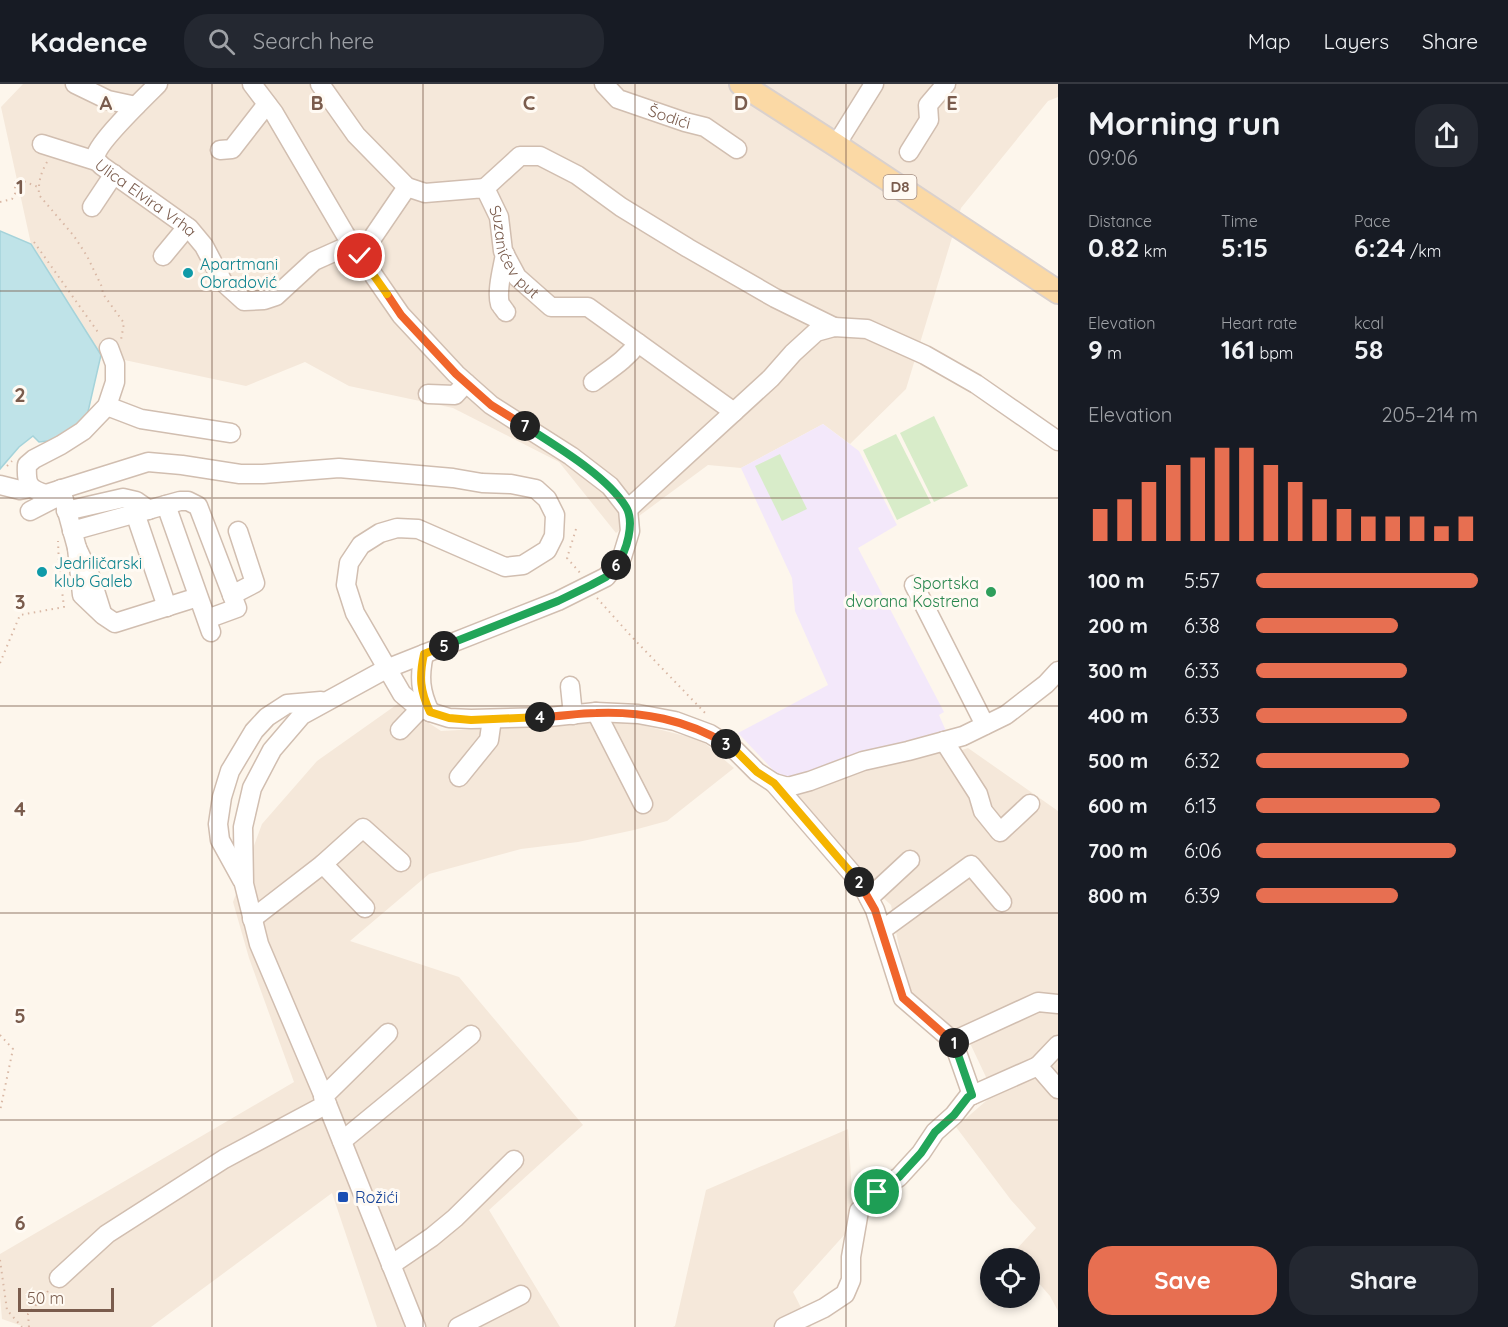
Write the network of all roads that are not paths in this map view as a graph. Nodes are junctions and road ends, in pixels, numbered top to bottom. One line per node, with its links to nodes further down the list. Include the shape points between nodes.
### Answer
1 (75, 84): 10 (street, via 108,100)
2 (158, 84): 10 (street, Ulica Elvira Vrha)
3 (252, 84): 9 (street)
4 (320, 84): 18 (street, via 356,135)
5 (604, 84): 12 (street, Šodići, via 618,99 705,127)
6 (741, 84): 11 (main road, D8)
7 (874, 84): 11 (street)
8 (946, 84): 15 (street, via 928,105 929,120)
9 (267, 104): 13 (street, via 232,148); 22 (street)
10 (136, 106): 16 (street, Ulica Elvira Vrha, via 103,143)
11 (836, 145): 25 (main road, D8)
12 (737, 149)
13 (220, 150)
14 (56, 151): 16 (street)
15 (909, 152)
16 (96, 160): 17 (street, Ulica Elvira Vrha)
17 (114, 174): 20 (street); 21 (street, Ulica Elvira Vrha)
18 (407, 187): 19 (street, Suzanićev put, via 425,193); 22 (street)
19 (485, 188): 23 (street, Suzanićev put, via 499,217); 27 (street, via 520,156 540,156 577,175 707,259)
20 (92, 207)
21 (187, 227): 22 (street, Ulica Elvira Vrha, via 204,246 223,282 244,301 276,296 314,261); 24 (street)
22 (356, 250): 31 (street, via 401,315)
23 (505, 254): 26 (street, via 500,304); 28 (street, Suzanićev put, via 518,277 550,307 588,307)
24 (164, 256)
25 (1058, 292)
26 (506, 312)
27 (834, 327): 34 (street, via 816,332); 36 (street, via 867,329 925,355 976,384)
28 (638, 343): 30 (street, via 619,364); 34 (street, Suzanićev put)
29 (112, 356): 33 (street, via 115,382)
30 (593, 382)
31 (466, 383): 32 (street, via 455,395); 41 (street, via 491,405 571,456 609,486)
32 (428, 394)
33 (107, 406): 35 (street, via 141,419); 38 (street, via 83,431 27,465 26,478)
34 (734, 412): 41 (street)
35 (231, 433)
36 (1058, 441)
37 (0, 485): 38 (street, via 20,490)
38 (31, 488): 39 (street)
39 (63, 498): 40 (street, via 123,498); 42 (street); 44 (street); 50 (street, via 148,462 240,474 339,468 536,489 555,515 554,536 547,550 523,565 505,567 418,529 397,528 361,545 349,563 346,585 355,613)
40 (150, 509): 44 (street); 46 (street, via 188,501 198,506); 47 (street); 48 (street)
41 (628, 509): 49 (street, via 630,531 622,557 593,590)
42 (30, 511)
43 (238, 531): 46 (street, via 255,583)
44 (69, 539): 48 (street, via 91,578 103,615 115,623)
45 (914, 585): 58 (street)
46 (232, 595): 47 (street, via 237,608 209,626)
47 (198, 597): 48 (street)
48 (167, 607)
49 (424, 654): 50 (street); 54 (street, via 421,684)
50 (387, 669): 53 (street); 54 (street, via 402,694)
51 (1054, 680): 58 (street, via 1006,715)
52 (570, 686): 56 (street)
53 (329, 700): 68 (street, via 302,716 272,750 252,788 243,827); 68 (street, via 287,704 267,717 230,771 218,825 220,840)
54 (426, 710): 57 (street, via 449,718); 59 (street)
55 (596, 712): 56 (street); 62 (street, via 675,721 710,734); 63 (street)
56 (573, 715): 57 (street)
57 (492, 719): 61 (street, via 489,740)
58 (985, 725): 60 (street)
59 (400, 730)
60 (944, 741): 62 (street, via 862,761 788,788); 64 (street, via 978,794 983,811 1000,832)
61 (459, 777)
62 (774, 783): 69 (street)
63 (643, 804)
64 (1030, 804)
65 (910, 860): 69 (street)
66 (401, 862): 67 (street, via 363,828)
67 (323, 864): 71 (street); 72 (street)
68 (244, 884): 72 (street)
69 (869, 898): 73 (street)
70 (1002, 902): 73 (street, via 972,865)
71 (365, 908)
72 (252, 919): 82 (street)
73 (882, 930): 77 (street, via 903,998)
74 (1058, 1004): 77 (street, via 1038,1002)
75 (388, 1033): 82 (street)
76 (471, 1035): 83 (street)
77 (953, 1041): 81 (street)
78 (1058, 1045): 79 (street)
79 (1038, 1066): 80 (street); 81 (street)
80 (1058, 1089)
81 (972, 1095): 90 (street, via 935,1132 899,1177 859,1211 846,1294)
82 (325, 1100): 83 (street); 86 (street, via 107,1234)
83 (342, 1141): 85 (street)
84 (514, 1160): 85 (street, via 432,1237)
85 (391, 1265): 88 (street)
86 (59, 1278)
87 (521, 1295): 89 (street)
88 (416, 1327)
89 (458, 1327)
90 (784, 1327)

